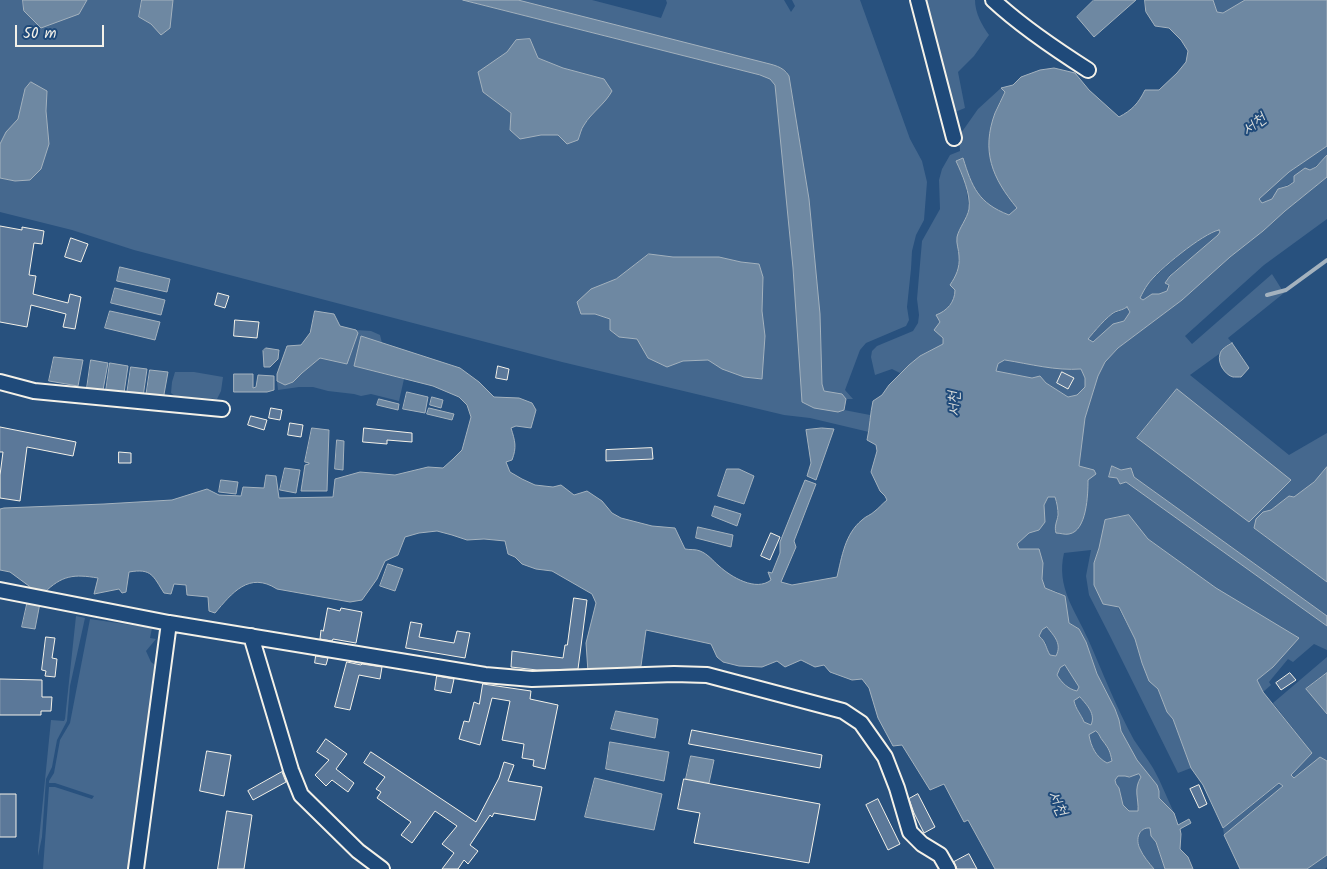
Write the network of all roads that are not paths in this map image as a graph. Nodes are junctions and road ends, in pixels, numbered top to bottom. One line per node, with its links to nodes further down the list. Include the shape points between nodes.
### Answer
1 (918, 0): 4 (street)
2 (993, 0): 3 (street)
3 (1088, 70)
4 (954, 138)
5 (0, 382): 6 (street, via 34,391)
6 (222, 409)
7 (0, 590): 8 (street)
8 (169, 623): 9 (street); 10 (street)
9 (251, 636): 11 (street, via 302,795 358,851); 12 (street, via 485,675 532,679 707,674 843,711 862,723 885,757 910,832 940,855)
10 (136, 869)
11 (382, 869)
12 (948, 869)

